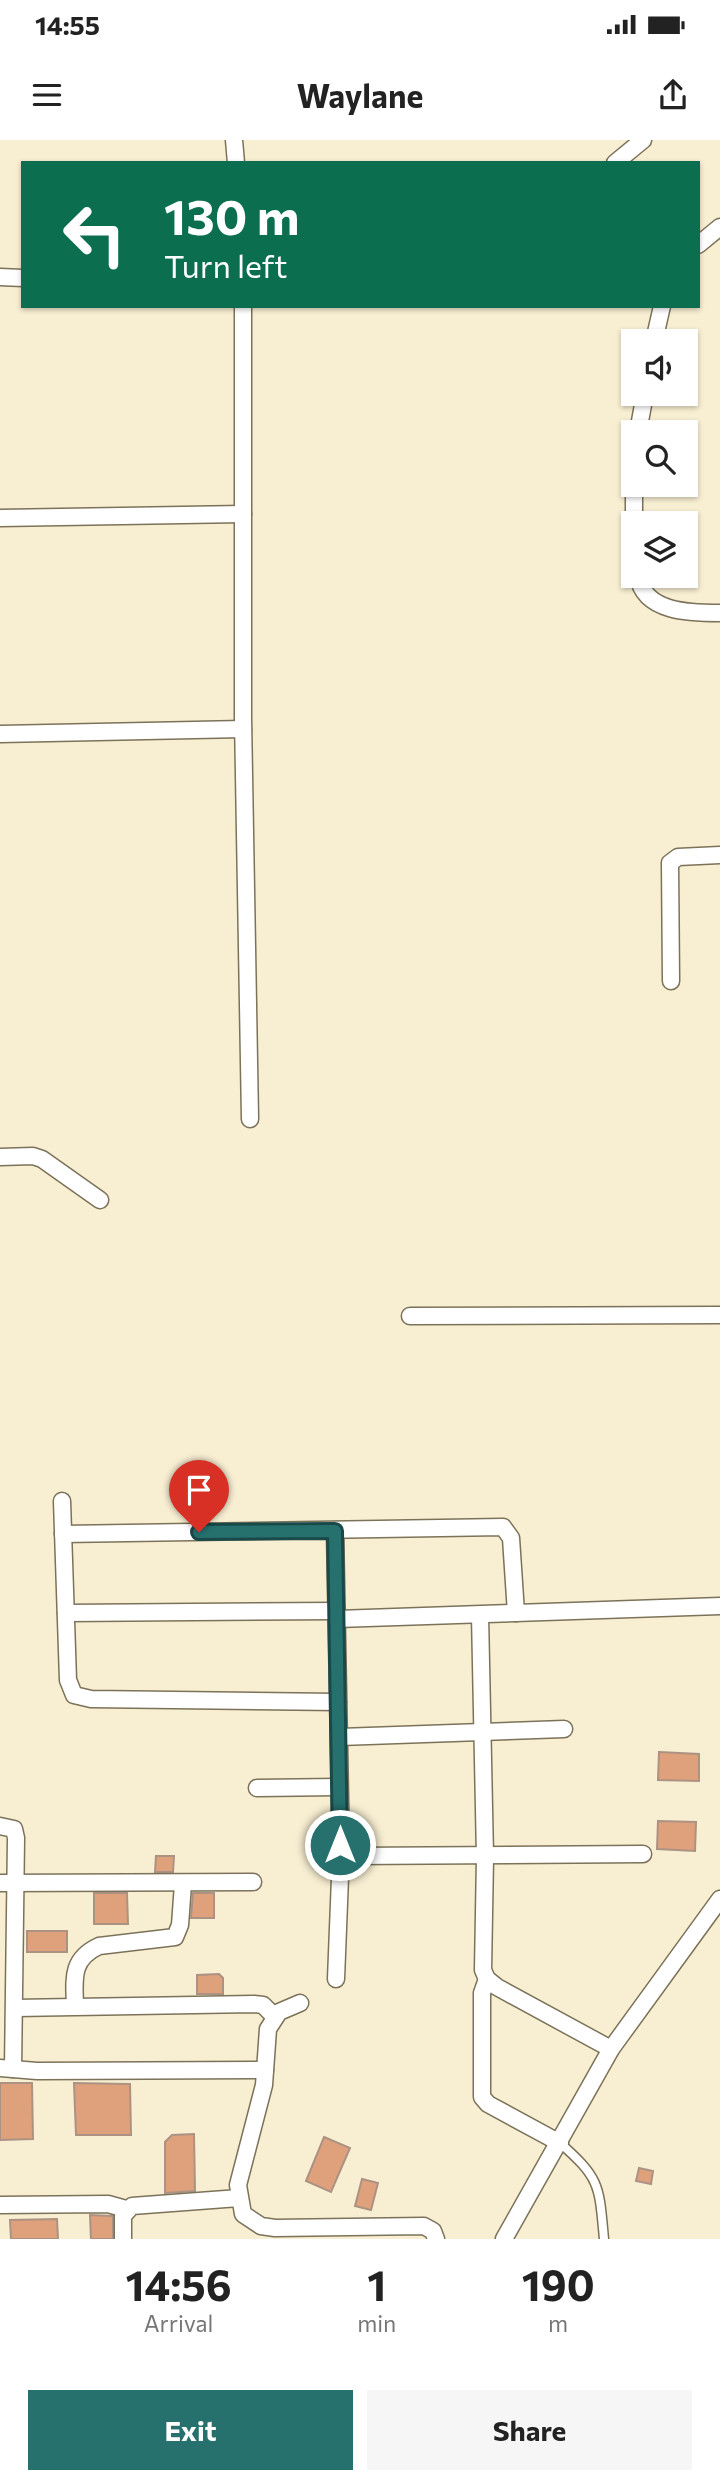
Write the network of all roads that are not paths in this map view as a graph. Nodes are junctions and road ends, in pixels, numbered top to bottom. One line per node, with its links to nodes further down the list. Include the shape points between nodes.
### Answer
1 (234, 140): 3 (street)
2 (643, 140): 4 (street)
3 (236, 161)
4 (617, 161)
5 (720, 227): 6 (street)
6 (700, 243)
7 (0, 277): 8 (street)
8 (21, 278)
9 (243, 308): 12 (street)
10 (662, 308): 11 (street)
11 (657, 329)
12 (243, 514): 13 (street); 16 (street)
13 (0, 518)
14 (643, 588): 15 (street, via 658,604 676,610)
15 (720, 613)
16 (243, 729): 17 (street); 20 (street)
17 (0, 734)
18 (720, 855): 19 (street, via 678,857 670,863)
19 (671, 981)
20 (250, 1119)
21 (0, 1157): 22 (street, via 42,1159)
22 (100, 1200)
23 (720, 1315): 24 (street)
24 (410, 1316)
25 (62, 1501): 27 (street)
26 (335, 1531): 27 (street); 30 (street, via 503,1527 511,1538); 31 (street)
27 (63, 1534): 29 (street)
28 (720, 1606): 30 (street)
29 (66, 1613): 31 (street); 33 (street, via 68,1680 80,1698)
30 (516, 1613): 32 (street)
31 (337, 1615): 32 (street); 33 (street)
32 (480, 1615): 35 (street)
33 (338, 1702): 36 (street)
34 (564, 1729): 35 (street)
35 (483, 1732): 36 (street); 42 (street)
36 (340, 1737): 37 (street)
37 (339, 1787): 38 (street); 40 (street)
38 (257, 1788)
39 (0, 1826): 44 (street, via 16,1833)
40 (341, 1852): 42 (street, via 350,1856); 48 (street)
41 (643, 1854): 42 (street)
42 (485, 1857): 49 (street, via 483,1965)
43 (253, 1882): 45 (street)
44 (7, 1883): 45 (street); 47 (street)
45 (183, 1884): 51 (street, via 175,1937 88,1951 75,1967)
46 (720, 1899): 54 (street)
47 (7, 1958): 52 (street)
48 (336, 1979)
49 (487, 1979): 54 (street); 57 (street, via 482,1993 480,2094 488,2104)
50 (300, 2003): 53 (street)
51 (75, 2006): 52 (street); 53 (street, via 259,2004)
52 (15, 2008): 55 (street)
53 (275, 2017): 56 (street, via 268,2029)
54 (611, 2049): 57 (street)
55 (6, 2069): 56 (street)
56 (265, 2070): 58 (street, via 258,2113 241,2167)
57 (560, 2143): 63 (street); 64 (lane, via 597,2184)
58 (239, 2199): 60 (street); 62 (street, via 243,2214 261,2226 424,2226)
59 (0, 2205): 60 (street, via 108,2204)
60 (126, 2209): 61 (street)
61 (123, 2239)
62 (436, 2239)
63 (504, 2239)
64 (604, 2239)

